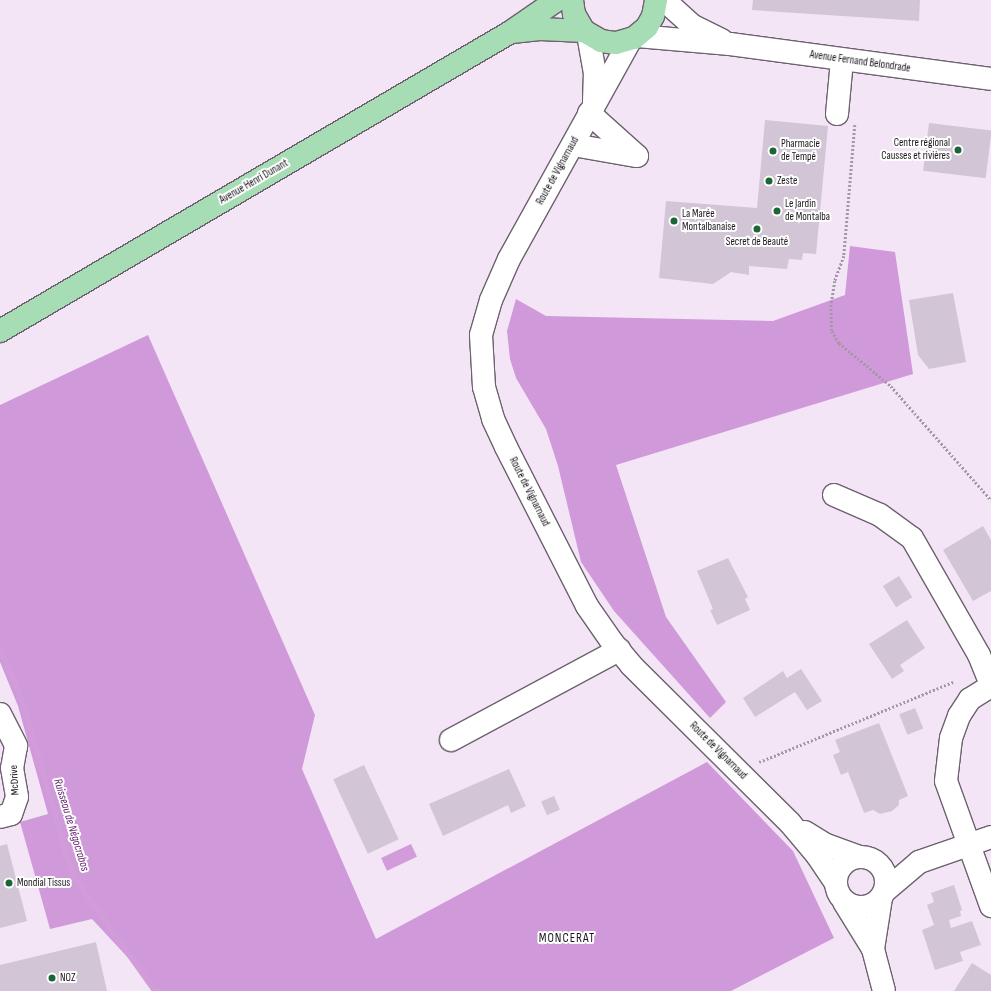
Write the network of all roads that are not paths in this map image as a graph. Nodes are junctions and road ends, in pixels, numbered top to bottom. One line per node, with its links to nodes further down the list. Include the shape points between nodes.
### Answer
1 (557, 0): 6 (main road, Avenue Henri Dunant)
2 (572, 0): 5 (main road, via 574,14)
3 (656, 0): 7 (main road, via 653,16)
4 (664, 0): 8 (street, Avenue Fernand Belondrade, via 693,26)
5 (586, 32): 6 (main road, Avenue Henri Dunant, via 540,29); 7 (main road, via 601,41 616,43); 11 (street, Route de Vignarnaud, via 595,72)
6 (509, 33): 14 (main road, Avenue Henri Dunant)
7 (634, 38): 8 (street, Avenue Fernand Belondrade); 11 (street, Route de Vignarnaud)
8 (730, 44): 9 (street, Avenue Fernand Belondrade)
9 (842, 60): 10 (street, Avenue Fernand Belondrade); 12 (street)
10 (991, 79)
11 (591, 108): 13 (street, Route de Vignarnaud); 13 (street, via 637,156)
12 (846, 118)
13 (573, 144): 16 (street, Route de Vignarnaud, via 509,259 491,300 481,335 484,387 493,419 506,447 587,606)
14 (0, 331)
15 (834, 495): 17 (street, via 880,515 912,538 978,655)
16 (619, 650): 19 (street); 22 (street, Route de Vignarnaud)
17 (991, 685): 24 (street, via 970,699 959,716 947,760 946,781)
18 (0, 719): 20 (street, McDrive, via 16,746)
19 (451, 740)
20 (6, 760): 21 (street, McDrive, via 17,797 11,814)
21 (0, 817)
22 (790, 823): 25 (street, Route de Vignarnaud, via 824,844); 27 (street, Route de Vignarnaud, via 817,855)
23 (991, 837): 24 (street)
24 (969, 845): 26 (street); 30 (street)
25 (866, 858): 26 (street); 27 (street, via 852,858 839,868); 28 (street, via 883,870 886,884)
26 (919, 862): 28 (street)
27 (835, 882): 29 (street, via 839,897)
28 (883, 894): 29 (street, via 871,905 859,908); 31 (street)
29 (844, 902): 31 (street)
30 (991, 906)
31 (873, 949): 32 (street)
32 (884, 991)

